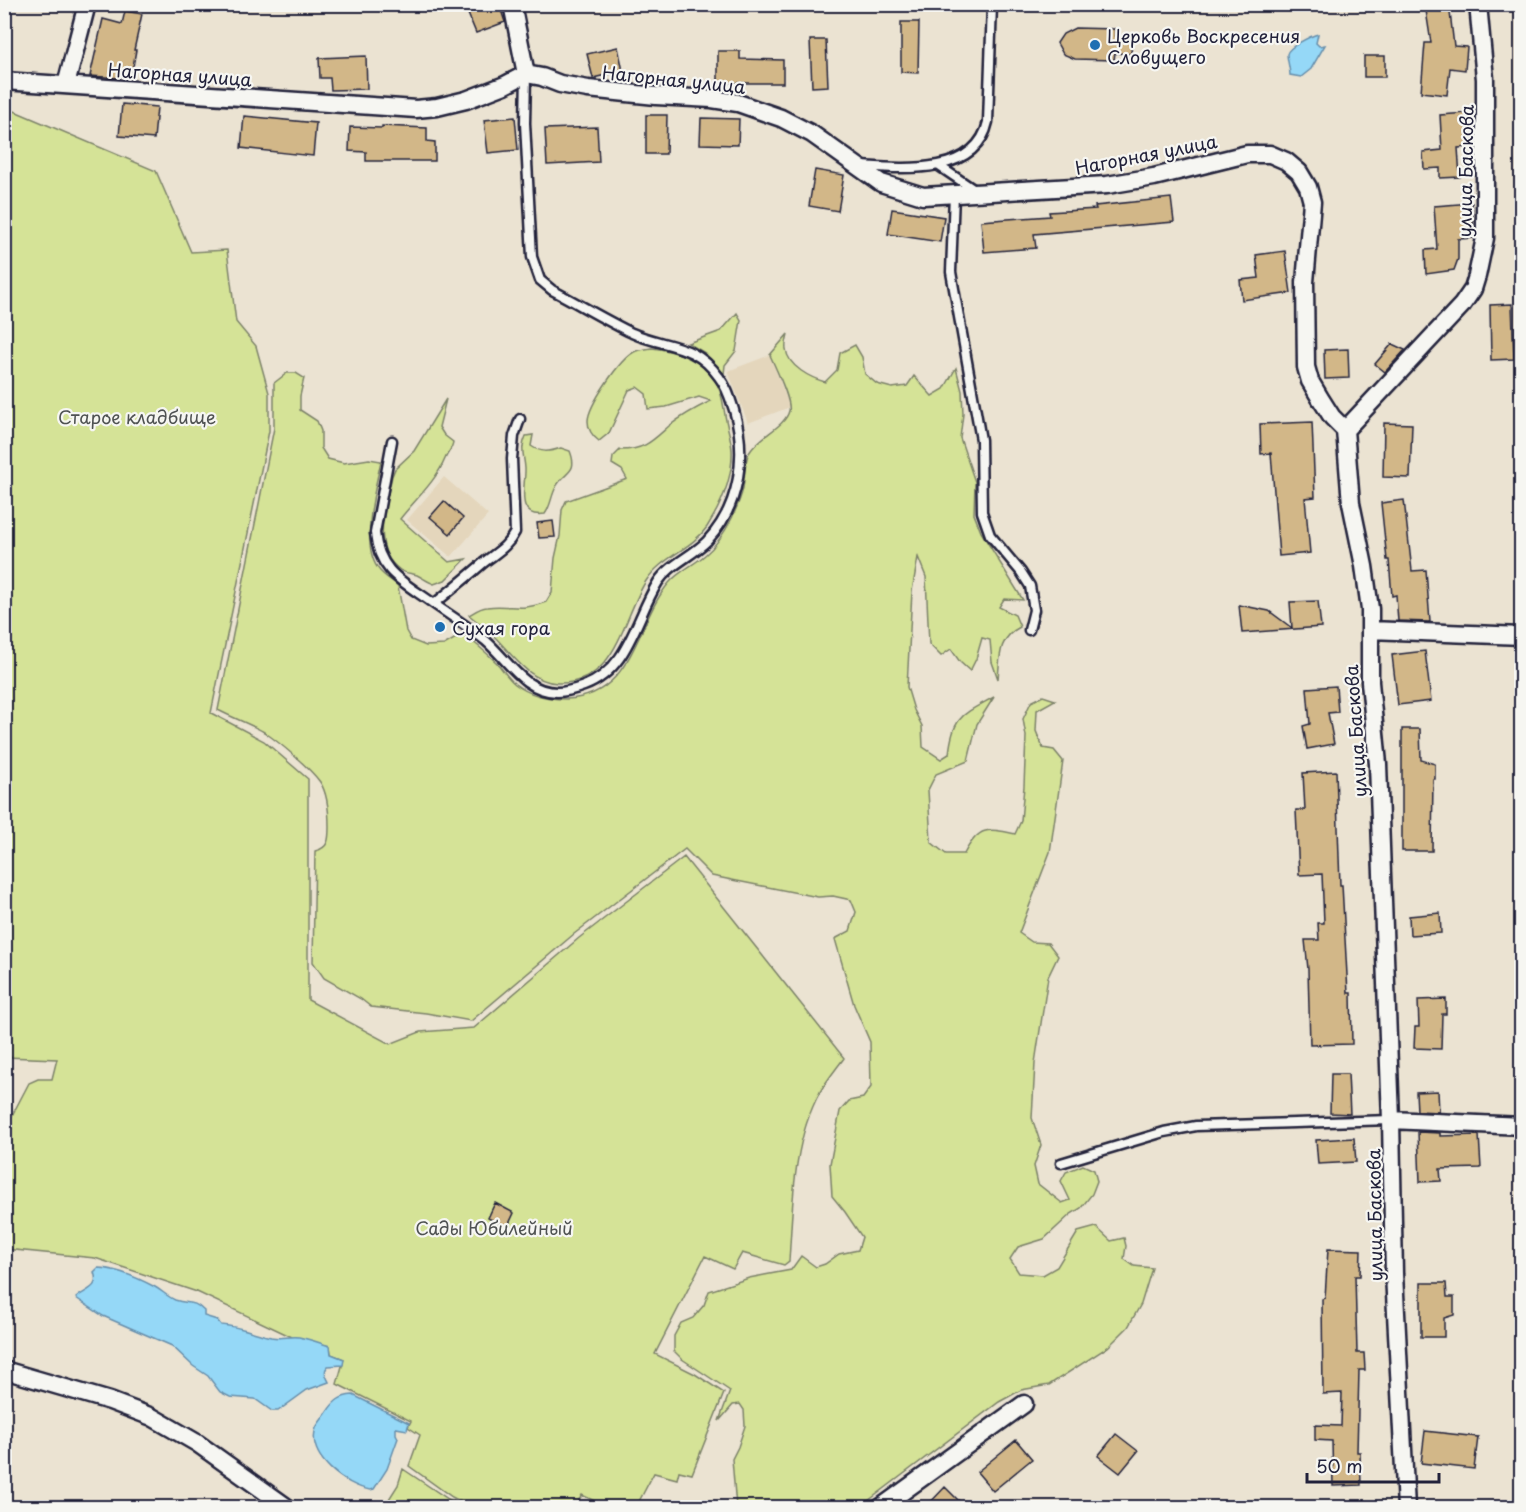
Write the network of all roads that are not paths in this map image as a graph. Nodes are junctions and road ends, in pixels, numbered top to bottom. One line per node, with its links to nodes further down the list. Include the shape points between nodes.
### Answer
1 (87, 4): 7 (street)
2 (512, 4): 5 (street)
3 (992, 4): 9 (lane, via 986,130 969,152)
4 (1478, 4): 13 (street, улица Баскова, via 1485,79 1486,183 1480,268 1462,305)
5 (526, 74): 7 (street, Нагорная улица, via 466,100 416,109); 8 (street, Нагорная улица, via 588,89 738,103 797,125); 15 (lane, via 532,257 540,280 634,334 681,347 708,364 728,391 739,428 738,478 719,525 700,548 659,581 621,657 594,682 557,692 539,689 476,633)
6 (4, 81): 7 (street, Нагорная улица)
7 (66, 85)
8 (858, 165): 9 (lane); 10 (street, Нагорная улица, via 881,183 909,193)
9 (939, 166): 11 (lane)
10 (954, 194): 11 (street, Нагорная улица); 16 (lane, via 951,272 981,440 982,512 990,535 1030,586 1034,610)
11 (978, 194): 13 (street, Нагорная улица, via 1107,185 1247,154 1270,154 1286,160 1299,172 1312,202 1305,282 1306,367 1315,390)
12 (520, 419): 15 (lane, via 512,459 515,532 503,549)
13 (1345, 430): 17 (street, улица Баскова, via 1351,503 1368,588)
14 (392, 441): 15 (lane, via 375,533 377,546 386,567)
15 (434, 604)
16 (1029, 630)
17 (1370, 630): 18 (street); 19 (street, улица Баскова)
18 (1521, 636)
19 (1391, 1120): 20 (street); 21 (lane, via 1196,1126); 26 (street, улица Баскова)
20 (1521, 1126)
21 (1061, 1163)
22 (4, 1370): 24 (street, via 152,1417 197,1443)
23 (1024, 1404): 25 (street)
24 (288, 1508)
25 (880, 1508)
26 (1406, 1508)

